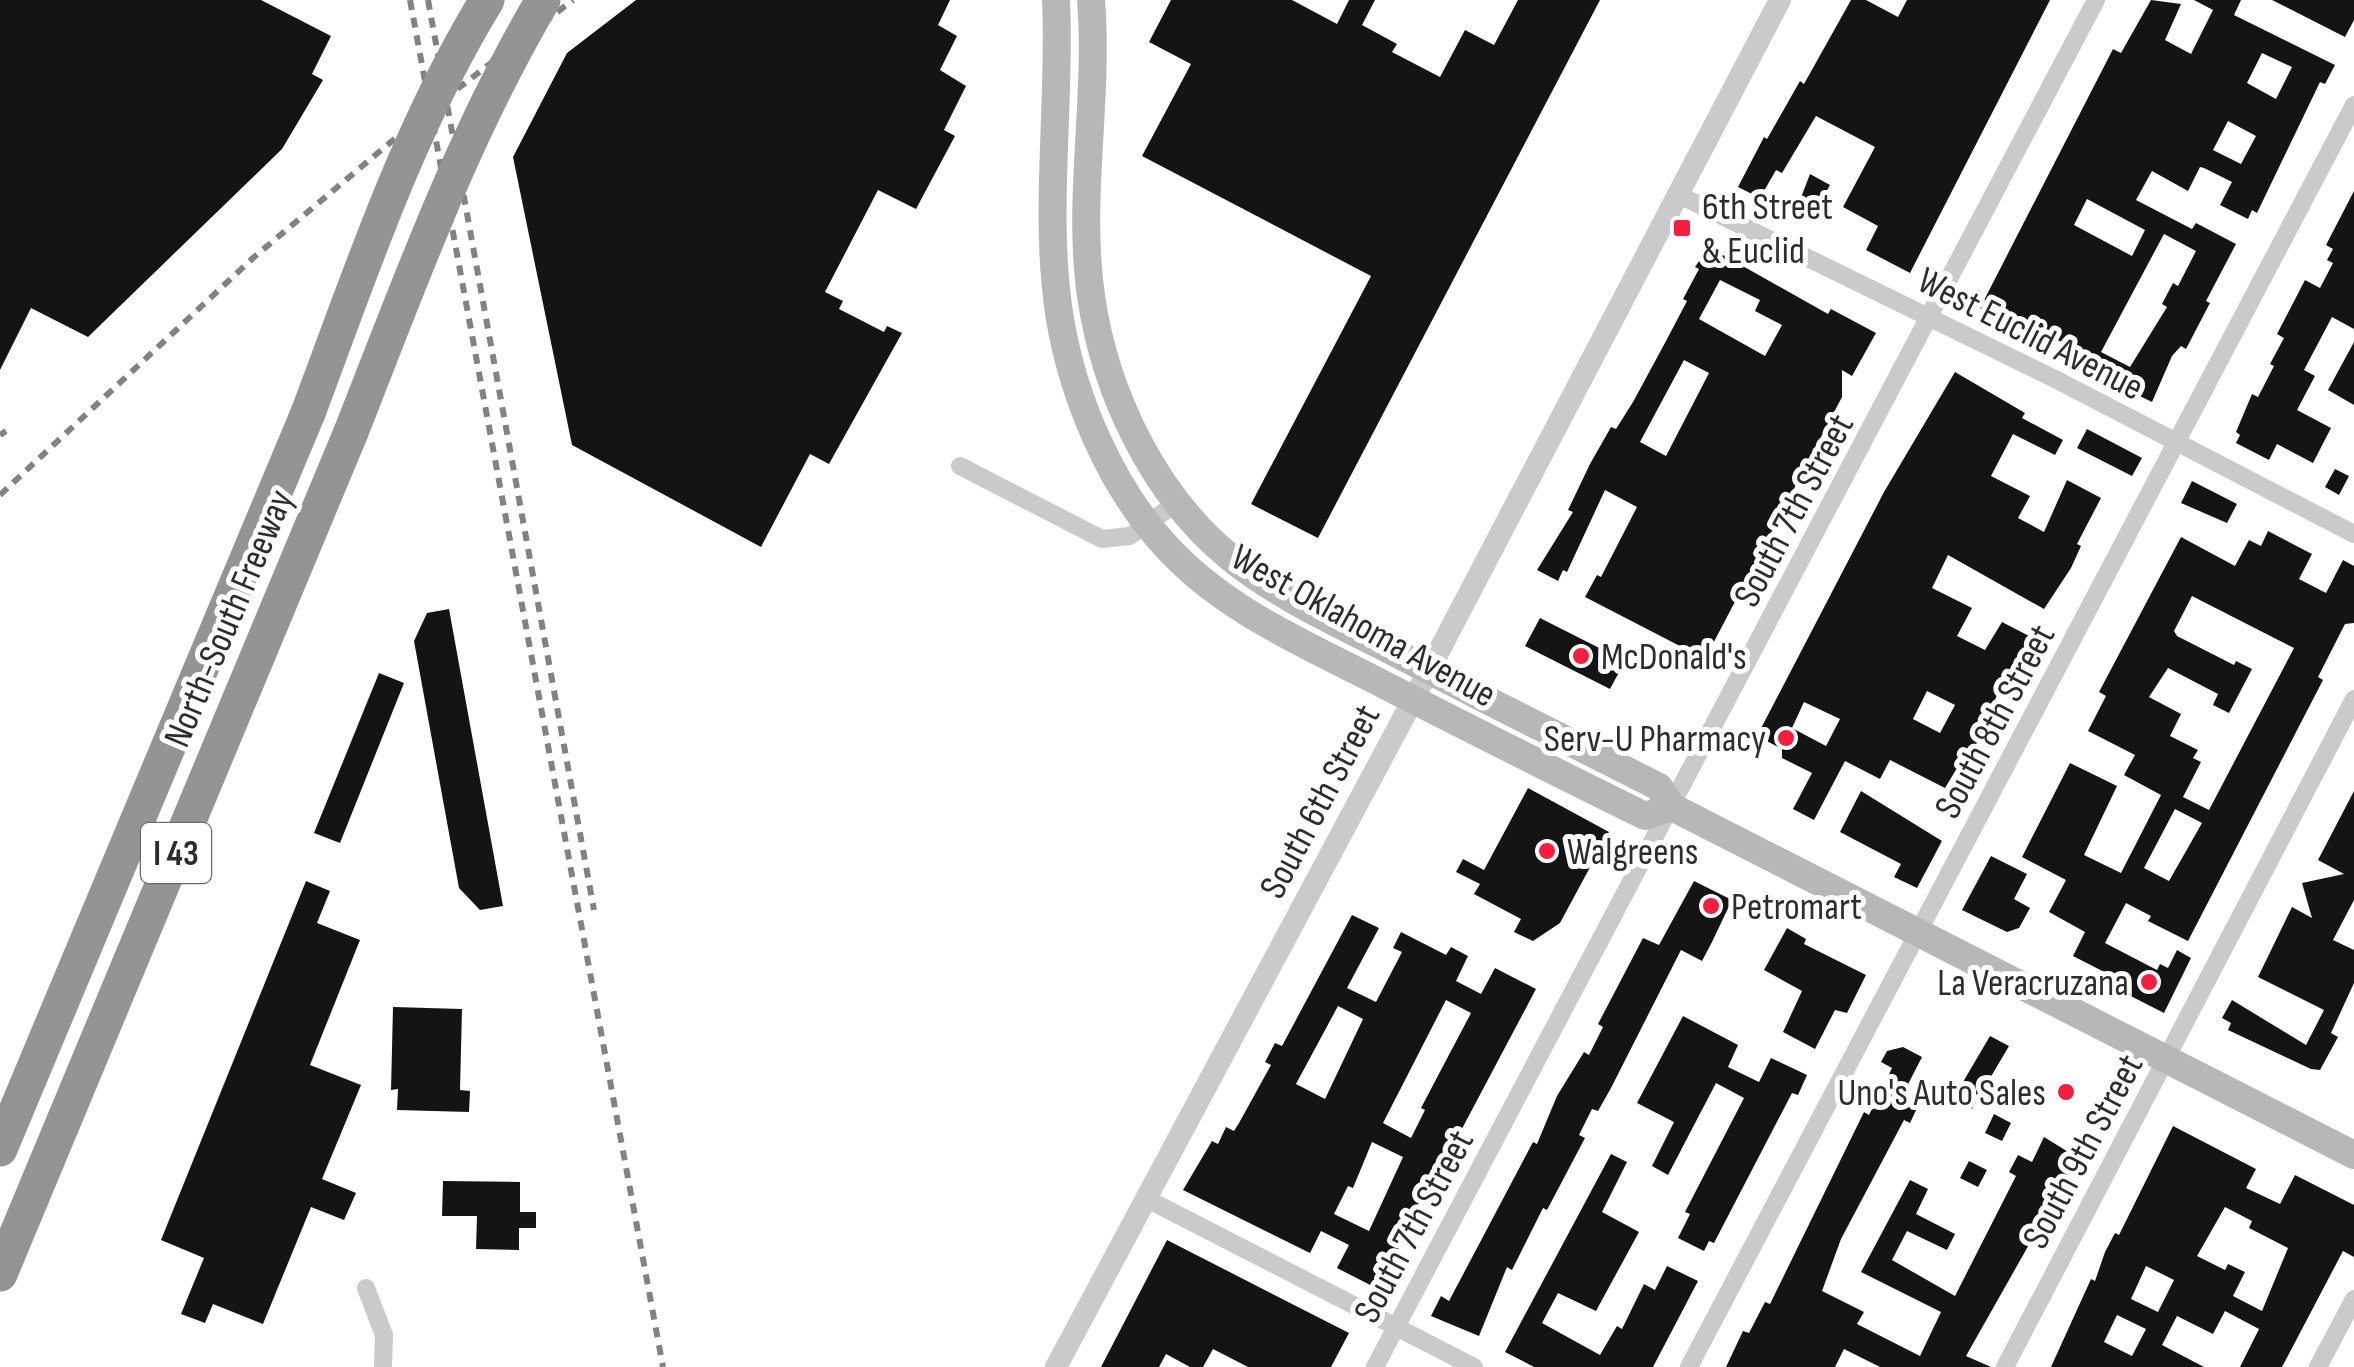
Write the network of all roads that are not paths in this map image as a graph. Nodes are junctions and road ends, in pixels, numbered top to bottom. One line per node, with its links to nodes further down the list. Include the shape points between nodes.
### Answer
1 (487, 0): 21 (highway, North-South Freeway / I 43, bridge, via 445,70 395,180 308,413)
2 (543, 0): 24 (highway, North-South Freeway / I 43, bridge, via 496,78 446,188)
3 (1056, 0): 13 (main road, West Oklahoma Avenue, via 1054,268 1060,320 1100,446)
4 (1091, 0): 12 (main road, West Oklahoma Avenue, via 1090,293 1119,401)
5 (1780, 0): 8 (street, South 6th Street)
6 (2096, 0): 9 (street, South 7th Street)
7 (2354, 104): 10 (street, South 8th Street)
8 (1677, 194): 9 (street, West Euclid Avenue); 15 (street, South 6th Street)
9 (1931, 318): 10 (street, West Euclid Avenue); 18 (street, South 7th Street)
10 (2176, 444): 14 (street, West Euclid Avenue); 19 (street, South 8th Street)
11 (960, 466): 13 (street, via 1102,539 1130,536)
12 (1178, 502): 13 (street); 15 (main road, West Oklahoma Avenue, via 1229,557 1263,581)
13 (1148, 524): 17 (main road, West Oklahoma Avenue, via 1188,568 1247,612)
14 (2354, 534)
15 (1429, 670): 17 (street, South 6th Street); 18 (main road, West Oklahoma Avenue, via 1660,787)
16 (2354, 698): 20 (street, South 9th Street)
17 (1413, 700): 18 (main road, West Oklahoma Avenue, via 1645,816); 23 (street, South 6th Street)
18 (1672, 807): 19 (main road, West Oklahoma Avenue); 27 (street, South 7th Street)
19 (1920, 934): 20 (main road, West Oklahoma Avenue); 32 (street, South 8th Street)
20 (2168, 1060): 22 (main road, West Oklahoma Avenue); 33 (street, South 9th Street)
21 (0, 1150)
22 (2354, 1155)
23 (1147, 1200): 27 (street); 29 (street, South 6th Street)
24 (0, 1274)
25 (366, 1288): 28 (street, via 384,1334)
26 (2354, 1299): 34 (street)
27 (1396, 1327): 30 (street, South 7th Street); 31 (street)
28 (383, 1367)
29 (1056, 1367)
30 (1374, 1367)
31 (1474, 1367)
32 (1689, 1367)
33 (2005, 1367)
34 (2318, 1367)

